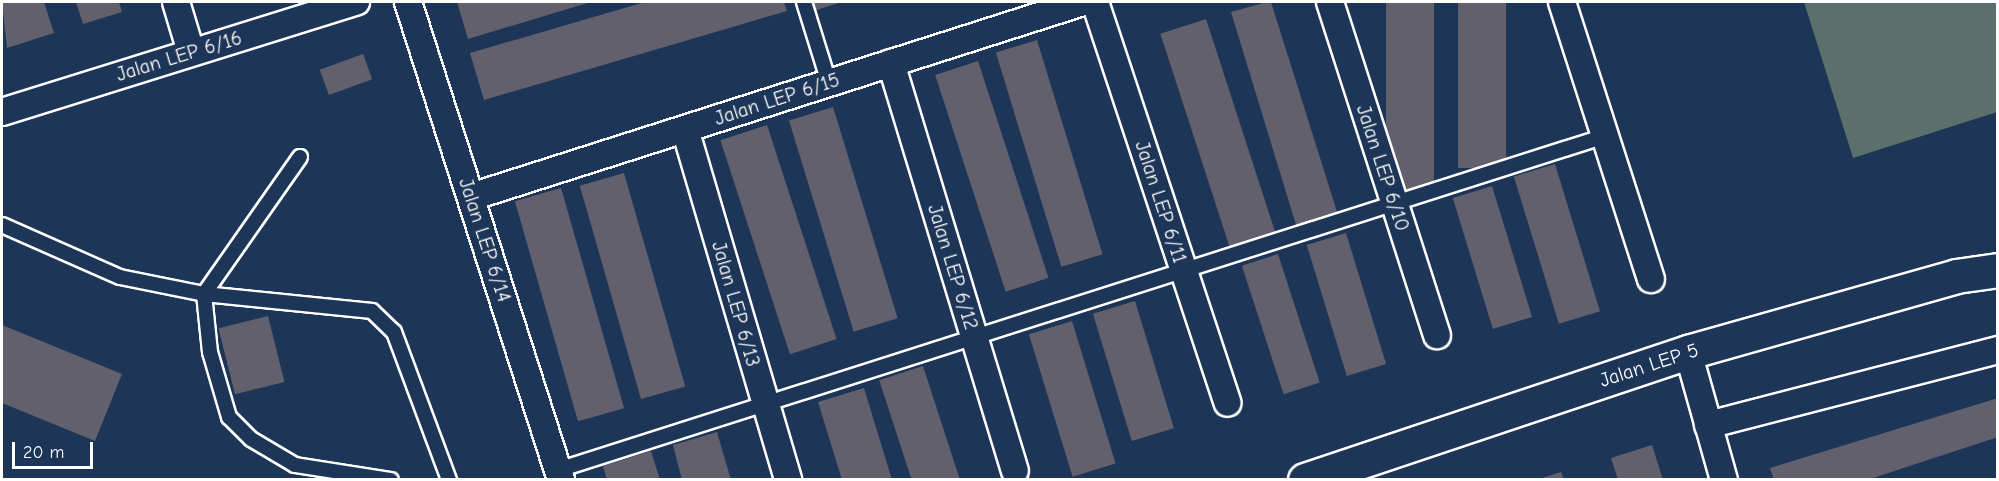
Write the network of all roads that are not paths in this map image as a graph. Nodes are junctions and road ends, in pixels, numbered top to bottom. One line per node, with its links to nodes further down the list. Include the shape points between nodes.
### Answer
1 (176, 2): 9 (street)
2 (356, 2): 9 (street, Jalan LEP 6/16)
3 (408, 2): 16 (street, Jalan LEP 6/14)
4 (804, 2): 11 (lane)
5 (1083, 2): 10 (street, Jalan LEP 6/15)
6 (1095, 2): 19 (street, Jalan LEP 6/11)
7 (1330, 2): 17 (street, Jalan LEP 6/10)
8 (1562, 2): 14 (street)
9 (191, 52): 12 (street, Jalan LEP 6/16)
10 (891, 63): 11 (street, Jalan LEP 6/15); 24 (street, Jalan LEP 6/12)
11 (829, 83): 13 (street, Jalan LEP 6/15)
12 (2, 112)
13 (685, 129): 16 (street, Jalan LEP 6/15); 28 (street, Jalan LEP 6/13)
14 (1605, 136): 17 (lane); 21 (street)
15 (300, 157): 22 (lane)
16 (471, 197): 31 (street, Jalan LEP 6/14)
17 (1395, 203): 19 (lane); 23 (street, Jalan LEP 6/10)
18 (2, 225): 22 (lane, via 120,277)
19 (1184, 270): 24 (lane); 27 (street, Jalan LEP 6/11)
20 (1998, 270): 26 (street, Jalan LEP 5, via 1956,276)
21 (1651, 279)
22 (204, 294): 32 (lane, via 210,352 229,417 251,439 295,465); 34 (lane, via 372,311 394,332)
23 (1437, 335)
24 (975, 337): 28 (lane); 30 (street, Jalan LEP 6/12)
25 (1998, 350): 29 (street)
26 (1688, 352): 29 (street); 36 (street, Jalan LEP 5)
27 (1228, 403)
28 (765, 404): 31 (lane); 35 (street, Jalan LEP 6/13)
29 (1708, 425): 37 (street)
30 (1015, 471)
31 (559, 475)
32 (371, 479): 33 (lane)
33 (391, 480)
34 (449, 480)
35 (788, 480)
36 (1305, 480)
37 (1724, 480)

